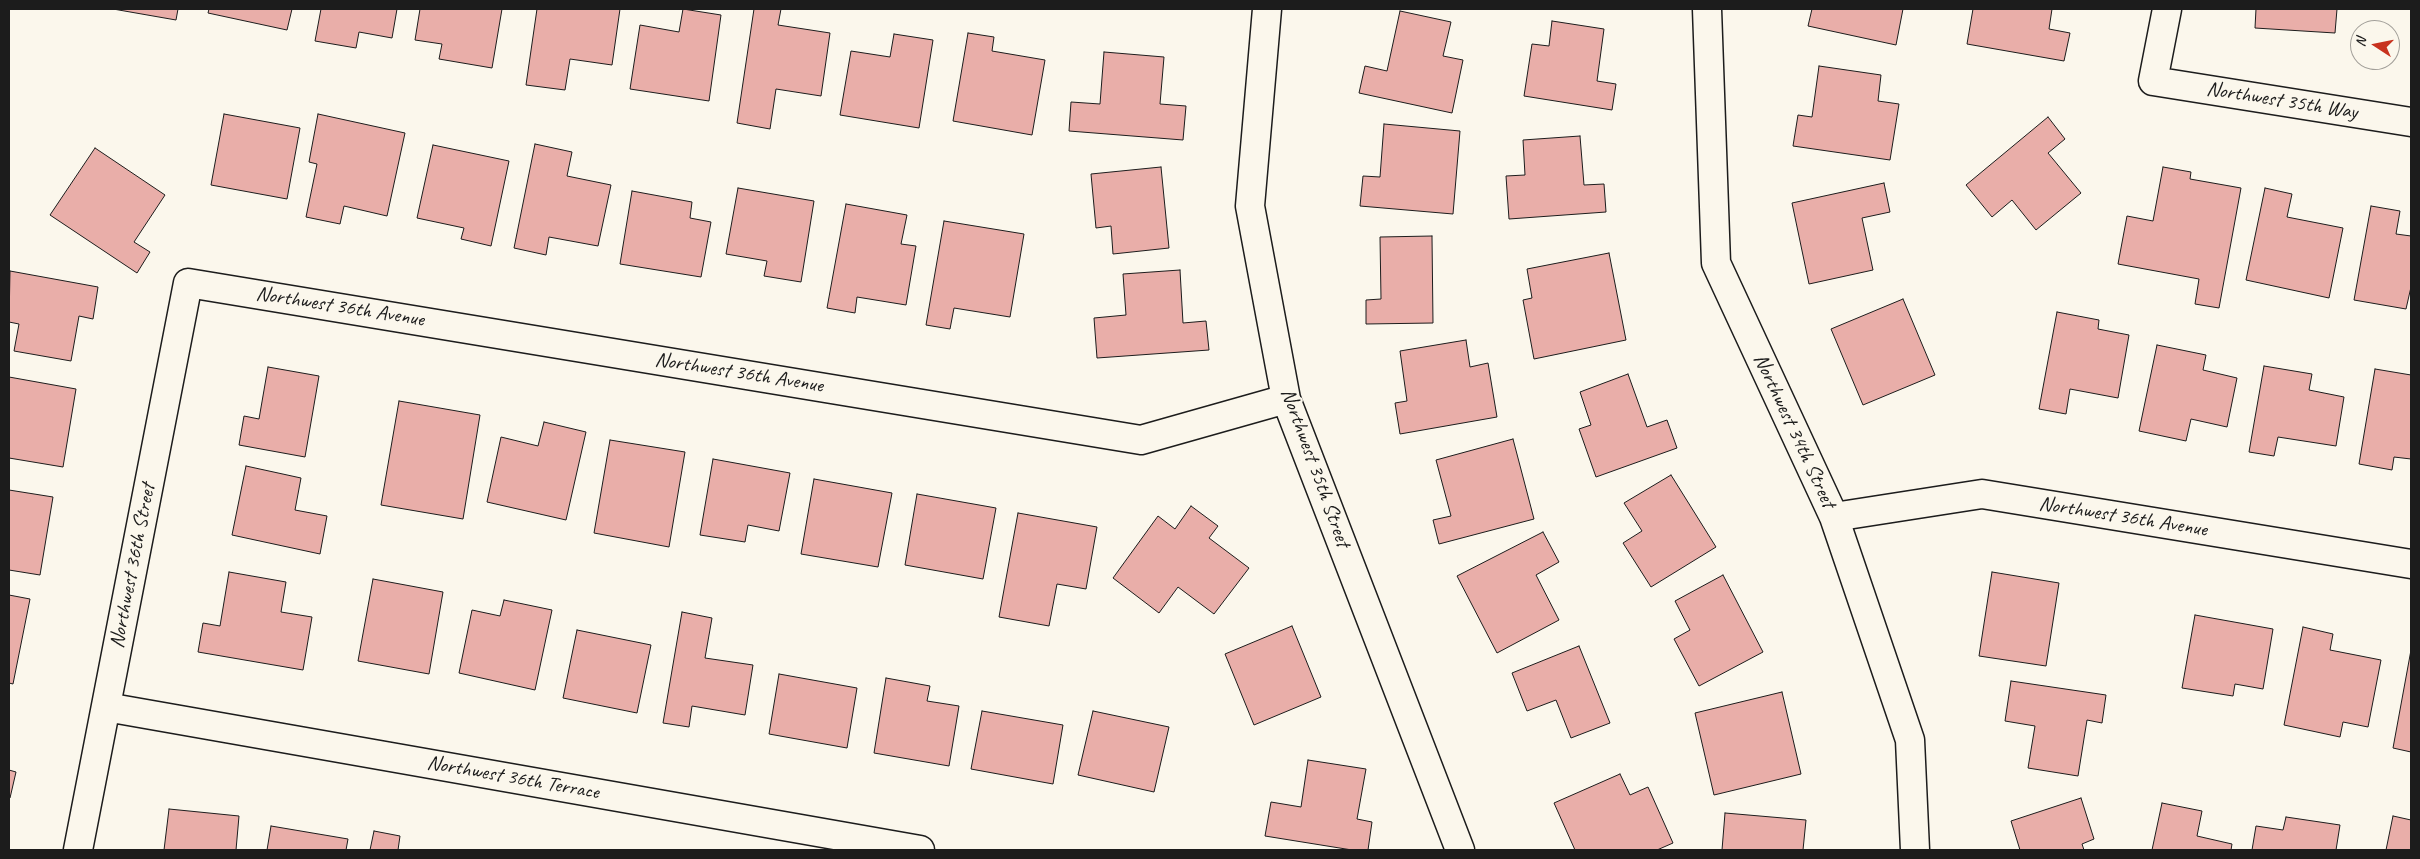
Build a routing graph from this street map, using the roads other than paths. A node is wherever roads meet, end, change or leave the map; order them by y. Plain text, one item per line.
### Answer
1 (1267, 9) edge
2 (1707, 9) edge
3 (2166, 9) edge
4 (2411, 122) edge
5 (188, 282) joint
6 (1286, 399) junction
7 (1834, 517) junction
8 (2411, 564) edge
9 (106, 706) junction
10 (78, 850) edge
11 (920, 850) edge
12 (1460, 850) edge
13 (1915, 850) edge

1 - 6 street, Northwest 35th Street
2 - 7 street, Northwest 34th Street
3 - 4 street, Northwest 35th Way
5 - 6 street, Northwest 36th Avenue
5 - 9 street, Northwest 36th Street
6 - 12 street, Northwest 35th Street
7 - 8 street, Northwest 36th Avenue
7 - 13 street, Northwest 34th Street
9 - 10 street, Northwest 36th Street
9 - 11 street, Northwest 36th Terrace

